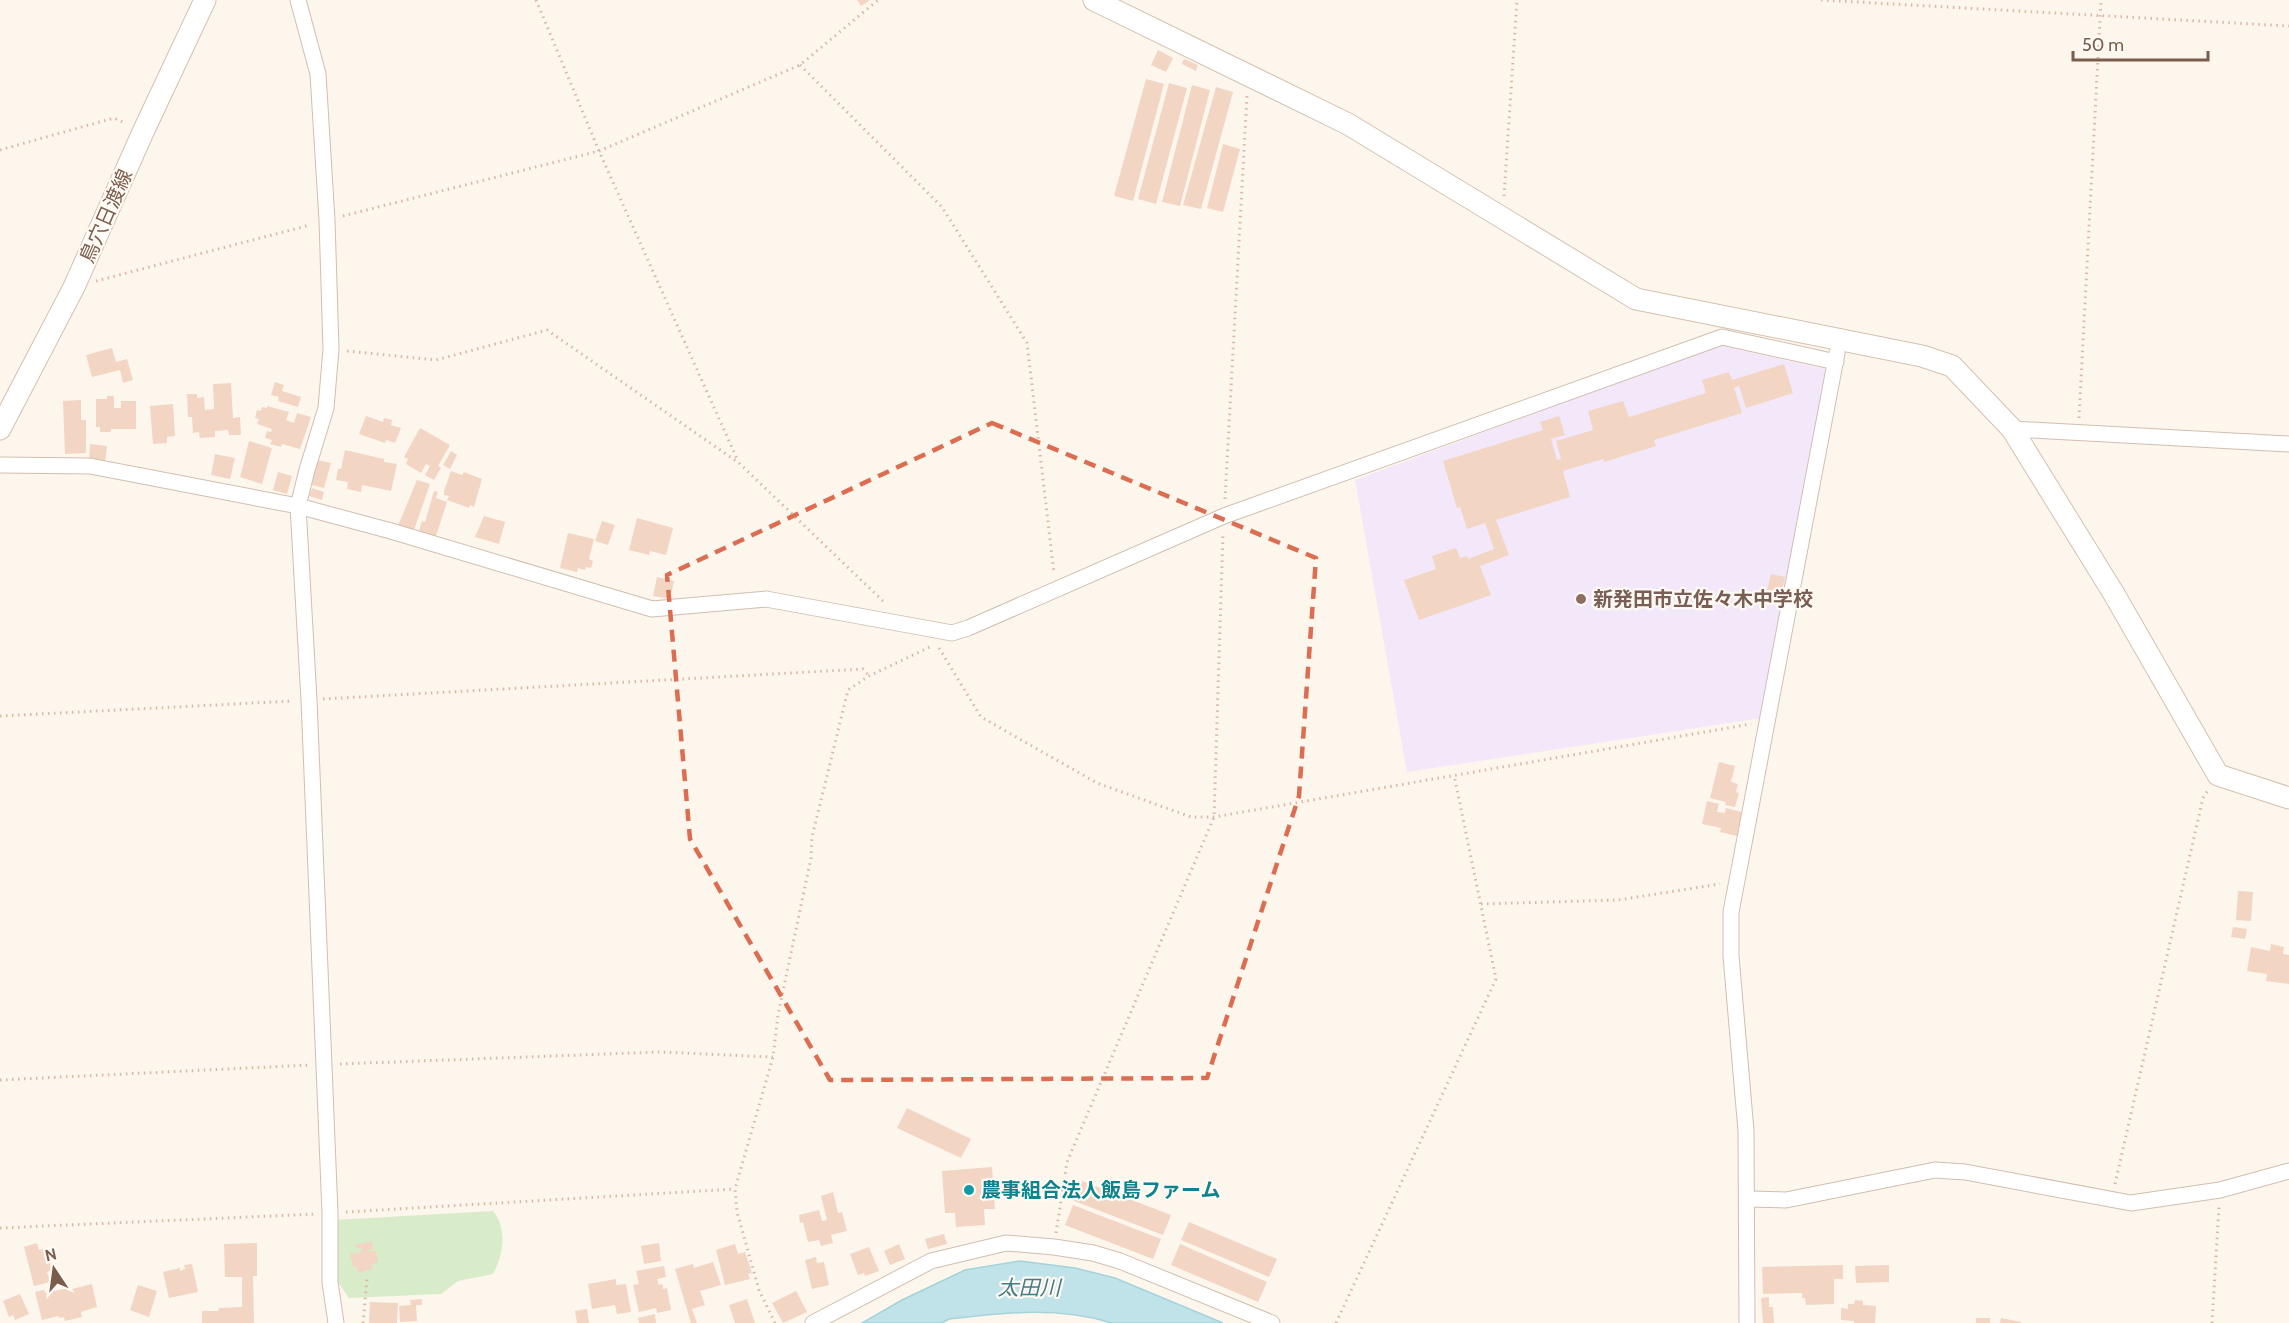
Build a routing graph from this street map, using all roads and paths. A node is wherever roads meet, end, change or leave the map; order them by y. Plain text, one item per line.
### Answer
1 (205, 0) edge
2 (298, 0) edge
3 (536, 0) edge
4 (878, 0) edge
5 (1094, 0) edge
6 (1516, 0) edge
7 (1821, 0) edge
8 (2101, 0) edge
9 (2100, 15) junction
10 (2289, 26) edge
11 (800, 65) junction
12 (1248, 75) junction
13 (143, 132) junction
14 (0, 150) edge
15 (599, 151) junction
16 (1501, 216) junction
17 (327, 220) junction
18 (74, 287) junction
19 (1838, 338) junction
20 (331, 349) junction
21 (1836, 362) junction
22 (0, 429) edge
23 (2012, 429) junction
24 (2079, 431) junction
25 (2289, 444) edge
26 (739, 463) junction
27 (0, 465) edge
28 (298, 506) junction
29 (1224, 516) junction
30 (1056, 590) junction
31 (907, 624) junction
32 (869, 676) junction
33 (309, 700) junction
34 (0, 716) edge
35 (1767, 721) junction
36 (1454, 775) junction
37 (2218, 775) junction
38 (2289, 798) edge
39 (1214, 817) junction
40 (1737, 882) junction
41 (1481, 904) junction
42 (773, 1057) junction
43 (323, 1064) junction
44 (0, 1080) edge
45 (2289, 1171) edge
46 (735, 1189) junction
47 (2220, 1190) junction
48 (1747, 1199) junction
49 (2111, 1199) junction
50 (330, 1213) junction
51 (0, 1228) edge
52 (1054, 1247) junction
53 (368, 1279) dead end
54 (336, 1323) edge
55 (363, 1323) edge
56 (775, 1323) edge
57 (813, 1323) edge
58 (1272, 1323) edge
59 (1336, 1323) edge
60 (1748, 1323) edge
61 (2212, 1323) edge

1 - 13 street, 鳥穴日渡線
2 - 17 street
3 - 15 path
4 - 11 path
5 - 12 street
6 - 16 path
7 - 9 path
8 - 9 path
9 - 10 path
9 - 24 path
11 - 15 path
11 - 30 path
12 - 16 street
12 - 29 path
13 - 14 path
13 - 18 street, 鳥穴日渡線
15 - 17 path
15 - 26 path
16 - 19 street
17 - 18 path
17 - 20 street
18 - 22 street, 鳥穴日渡線
19 - 21 street
19 - 23 street
20 - 26 path
20 - 28 street
21 - 29 street
21 - 35 street
23 - 24 street
23 - 37 street
24 - 25 street
26 - 31 path
27 - 28 street
28 - 31 street
28 - 33 street
29 - 30 street
29 - 39 path
30 - 31 street
32 - 33 path
32 - 39 path
32 - 42 path
33 - 34 path
33 - 43 street
35 - 36 path
35 - 40 street
36 - 39 path
36 - 41 path
37 - 38 street
37 - 49 path
39 - 52 path
40 - 41 path
40 - 48 street
41 - 59 path
42 - 43 path
42 - 46 path
43 - 44 path
43 - 50 street
45 - 47 street
46 - 50 path
46 - 56 path
47 - 49 street
47 - 61 path
48 - 49 street
48 - 60 street
50 - 51 path
50 - 54 street
52 - 57 street
52 - 58 street
53 - 55 path

